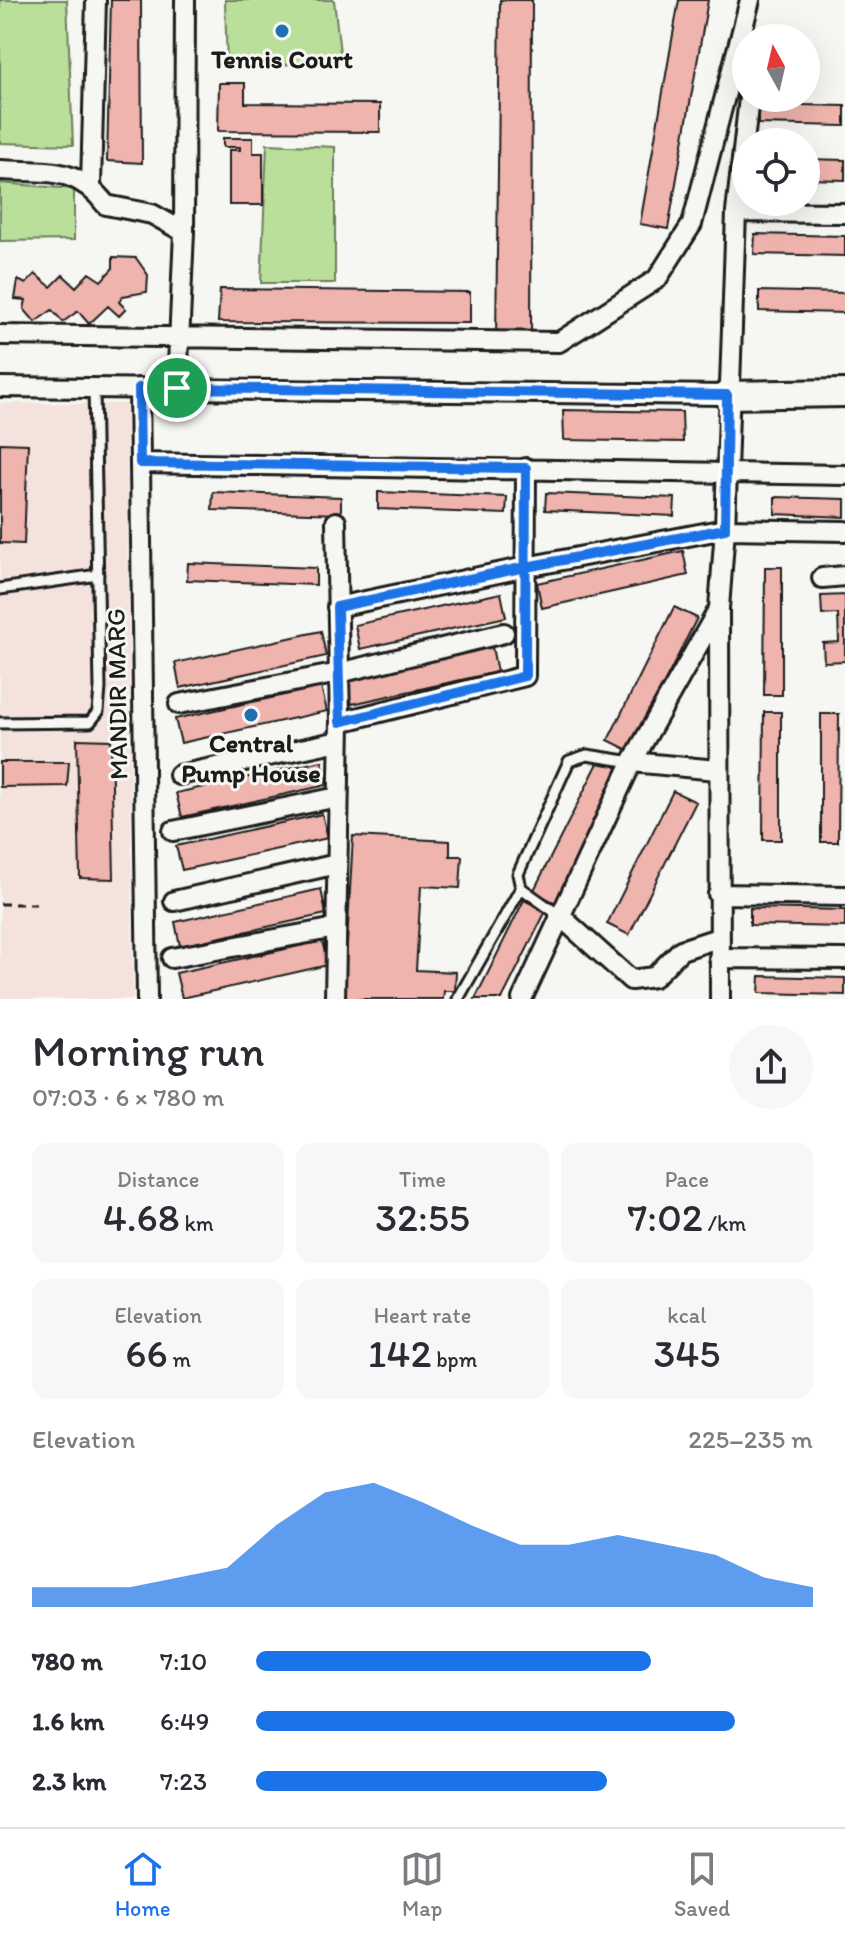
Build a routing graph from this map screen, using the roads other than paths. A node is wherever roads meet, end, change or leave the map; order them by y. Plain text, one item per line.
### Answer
1 (96, 0) edge
2 (185, 0) edge
3 (750, 0) edge
4 (0, 170) edge
5 (91, 185) junction
6 (820, 213) edge
7 (845, 213) edge
8 (736, 216) edge
9 (184, 232) junction
10 (0, 335) edge
11 (179, 336) junction
12 (0, 387) edge
13 (94, 388) junction
14 (139, 388) junction
15 (177, 388) junction
16 (845, 393) edge
17 (727, 395) junction
18 (140, 463) junction
19 (526, 468) junction
20 (726, 474) junction
21 (845, 475) edge
22 (336, 522) dead end
23 (725, 529) junction
24 (845, 531) edge
25 (526, 567) junction
26 (98, 575) junction
27 (845, 576) edge
28 (822, 578) dead end
29 (0, 589) edge
30 (337, 607) junction
31 (719, 608) junction
32 (504, 633) dead end
33 (339, 673) junction
34 (179, 704) dead end
35 (0, 723) edge
36 (340, 731) junction
37 (632, 762) junction
38 (717, 770) junction
39 (179, 775) dead end
40 (338, 797) junction
41 (173, 831) dead end
42 (337, 864) junction
43 (521, 888) junction
44 (718, 894) junction
45 (845, 896) edge
46 (174, 901) dead end
47 (559, 915) junction
48 (336, 928) junction
49 (718, 938) junction
50 (172, 958) dead end
51 (719, 958) junction
52 (845, 959) edge
53 (147, 999) edge
54 (335, 999) edge
55 (458, 999) edge
56 (522, 999) edge
57 (720, 999) edge

1 - 5 street
2 - 9 street
3 - 11 street
4 - 5 street
5 - 9 street
6 - 7 street
8 - 17 street
9 - 11 street
10 - 11 street
11 - 15 street
12 - 13 street
13 - 14 street
13 - 26 lane
14 - 15 street
14 - 18 street, MANDIR MARG
15 - 17 street
16 - 17 street
17 - 20 street
18 - 19 street
18 - 53 street, MANDIR MARG
19 - 20 street
19 - 25 street
20 - 21 street
20 - 23 street
22 - 30 street
23 - 24 street
23 - 25 street
23 - 31 street
25 - 30 street
25 - 36 street
26 - 29 lane
26 - 35 lane
27 - 28 street
30 - 33 street
31 - 37 street
31 - 38 street
32 - 33 street
33 - 34 street
33 - 36 street
36 - 39 street
36 - 40 street
37 - 38 street
37 - 43 lane
37 - 47 street
38 - 44 street
40 - 41 street
40 - 42 street
42 - 46 street
42 - 48 street
43 - 47 lane
43 - 55 lane
44 - 45 street
44 - 49 street
47 - 49 street
47 - 56 street
48 - 50 street
48 - 54 street
49 - 51 street
51 - 52 street
51 - 57 street

